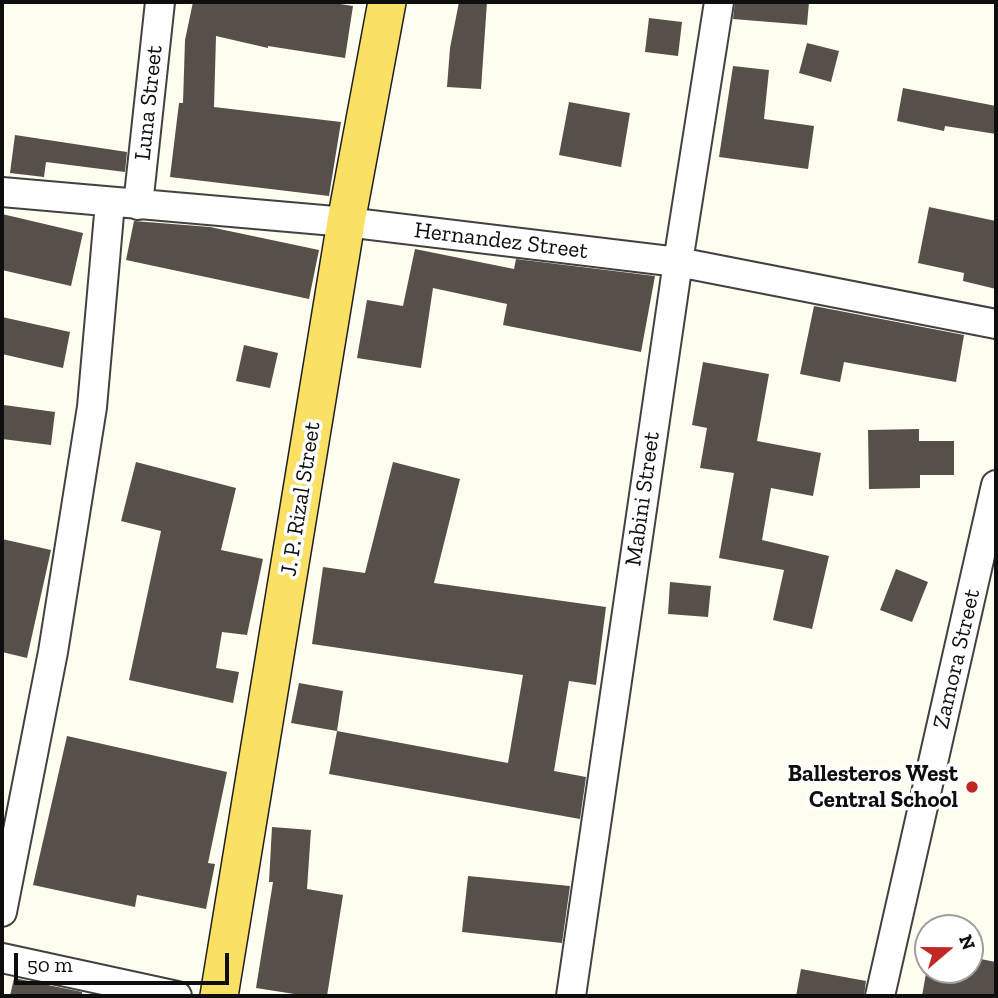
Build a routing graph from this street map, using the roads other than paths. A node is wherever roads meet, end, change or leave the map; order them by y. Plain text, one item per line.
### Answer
1 (160, 2) edge
2 (387, 2) edge
3 (719, 2) edge
4 (2, 192) edge
5 (110, 203) junction
6 (138, 205) junction
7 (346, 222) junction
8 (678, 262) junction
9 (996, 324) edge
10 (996, 485) edge
11 (2, 912) edge
12 (2, 958) edge
13 (177, 996) edge
14 (219, 996) edge
15 (571, 996) edge
16 (880, 996) edge

1 - 6 street, Luna Street
2 - 7 main road, J. P. Rizal Street
3 - 8 street, Mabini Street
4 - 5 street, Hernandez Street
5 - 6 street, Hernandez Street
5 - 11 street
6 - 7 street, Hernandez Street
7 - 8 street, Hernandez Street
7 - 14 main road, J. P. Rizal Street
8 - 9 street, Hernandez Street
8 - 15 street, Mabini Street
10 - 16 street, Zamora Street
12 - 13 street

